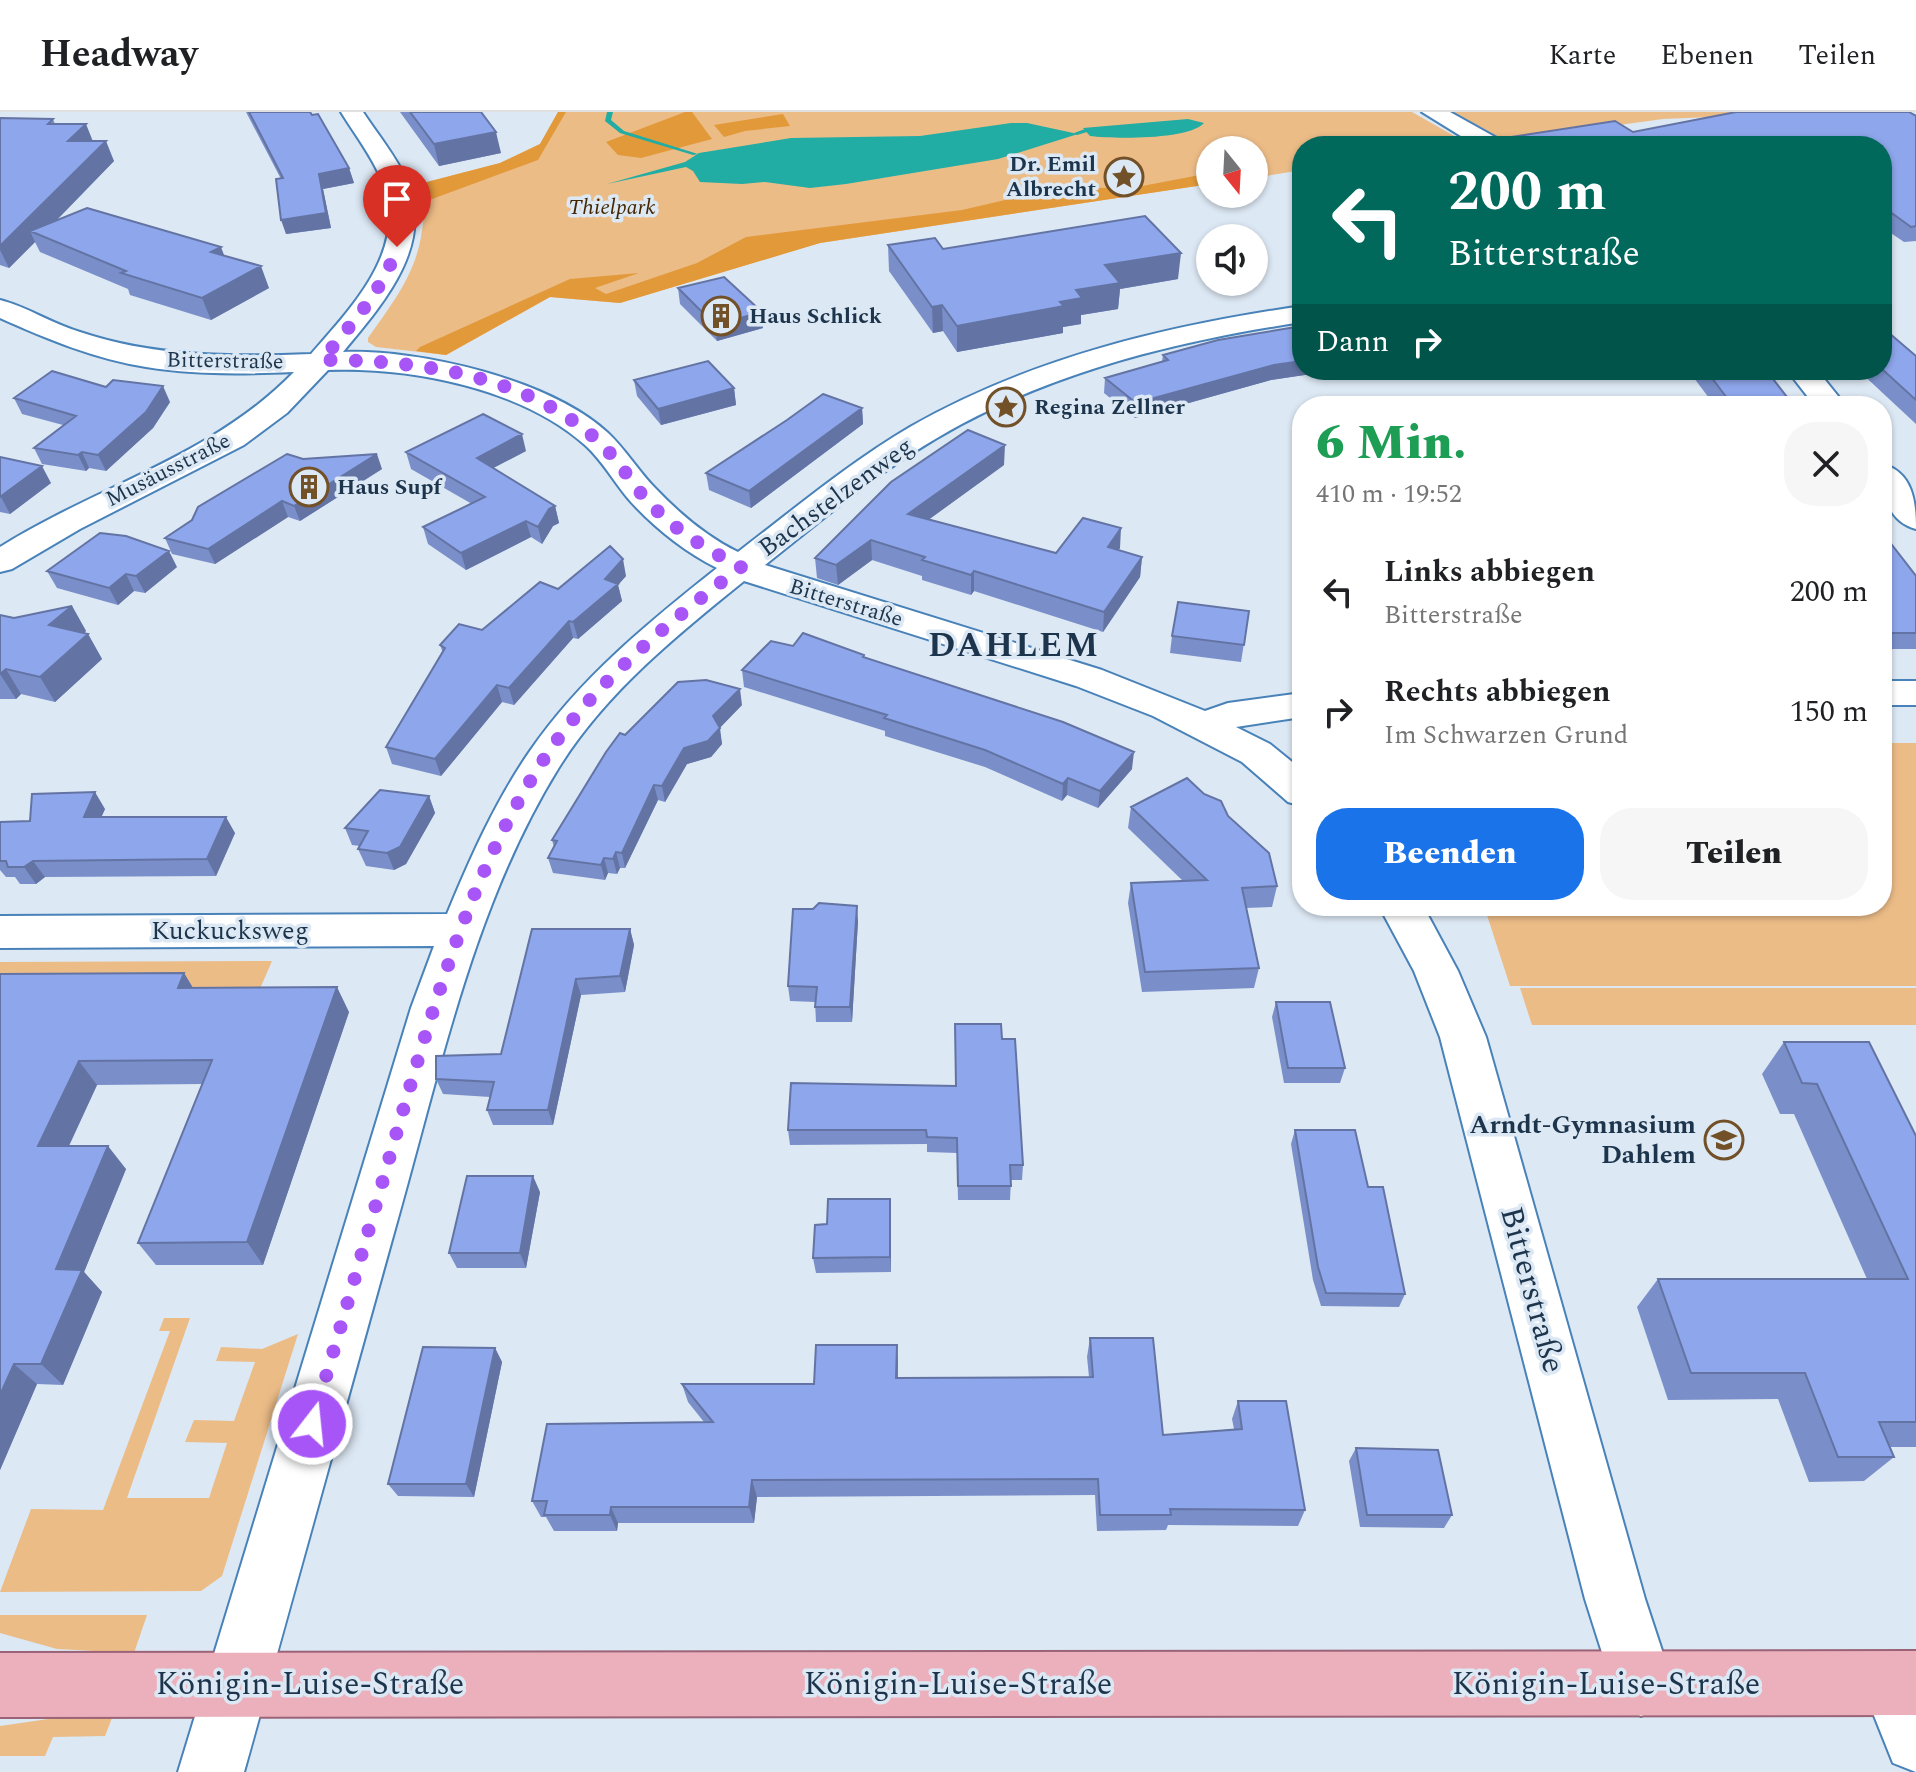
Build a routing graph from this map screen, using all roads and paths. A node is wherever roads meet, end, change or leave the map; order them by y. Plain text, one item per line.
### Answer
1 (352, 112) edge
2 (1433, 112) edge
3 (1476, 136) edge
4 (0, 308) edge
5 (1292, 316) edge
6 (322, 360) junction
7 (1810, 380) edge
8 (1823, 396) edge
9 (1892, 487) edge
10 (1916, 519) edge
11 (0, 562) edge
12 (741, 567) junction
13 (1892, 693) edge
14 (1916, 693) edge
15 (1292, 706) edge
16 (1207, 726) junction
17 (1292, 784) edge
18 (1406, 916) edge
19 (460, 930) junction
20 (0, 932) edge
21 (1904, 1683) edge
22 (237, 1684) junction
23 (1641, 1684) junction
24 (0, 1685) edge
25 (1916, 1740) edge
26 (211, 1772) edge

1 - 6 street, Musäusstraße
2 - 3 street
4 - 6 street, Bitterstraße
5 - 12 street, Bachstelzenweg
6 - 11 street, Musäusstraße
6 - 12 street, Bitterstraße
7 - 8 street
9 - 10 street
12 - 16 street, Bitterstraße
12 - 19 street, Bachstelzenweg
13 - 14 street
15 - 16 street
16 - 17 street, Bitterstraße
18 - 23 street, Bitterstraße
19 - 20 street, Kuckucksweg
19 - 22 street, Bachstelzenweg
21 - 23 main road, Königin-Luise-Straße
21 - 25 street
22 - 23 main road, Königin-Luise-Straße
22 - 24 main road, Königin-Luise-Straße
22 - 26 street, Bachstelzenweg

